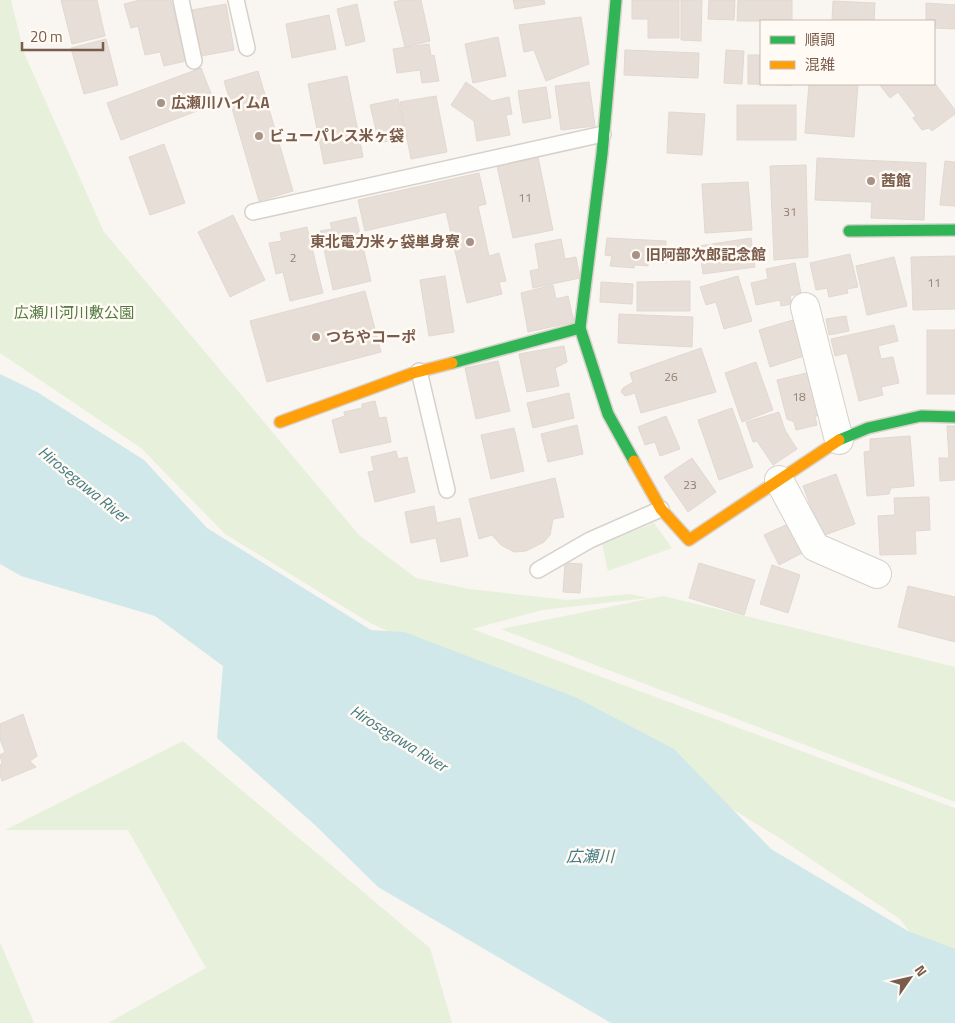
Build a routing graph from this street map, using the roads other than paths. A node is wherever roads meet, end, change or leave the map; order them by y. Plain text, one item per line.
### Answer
1 (181, 0) edge
2 (236, 0) edge
3 (616, 0) edge
4 (247, 48) dead end
5 (194, 61) dead end
6 (603, 134) junction
7 (253, 212) dead end
8 (955, 230) edge
9 (849, 231) dead end
10 (805, 307) dead end
11 (580, 328) junction
12 (419, 372) junction
13 (955, 417) edge
14 (280, 422) dead end
15 (839, 440) junction
16 (778, 480) junction
17 (448, 490) dead end
18 (661, 509) junction
19 (538, 570) dead end
20 (877, 574) dead end

1 - 5 lane
2 - 4 lane
3 - 6 street
6 - 7 lane
6 - 11 street
8 - 9 street
10 - 15 street
11 - 12 street
11 - 18 street
12 - 14 street
12 - 17 lane
13 - 15 street
15 - 16 street
16 - 18 street
16 - 20 street
18 - 19 lane

